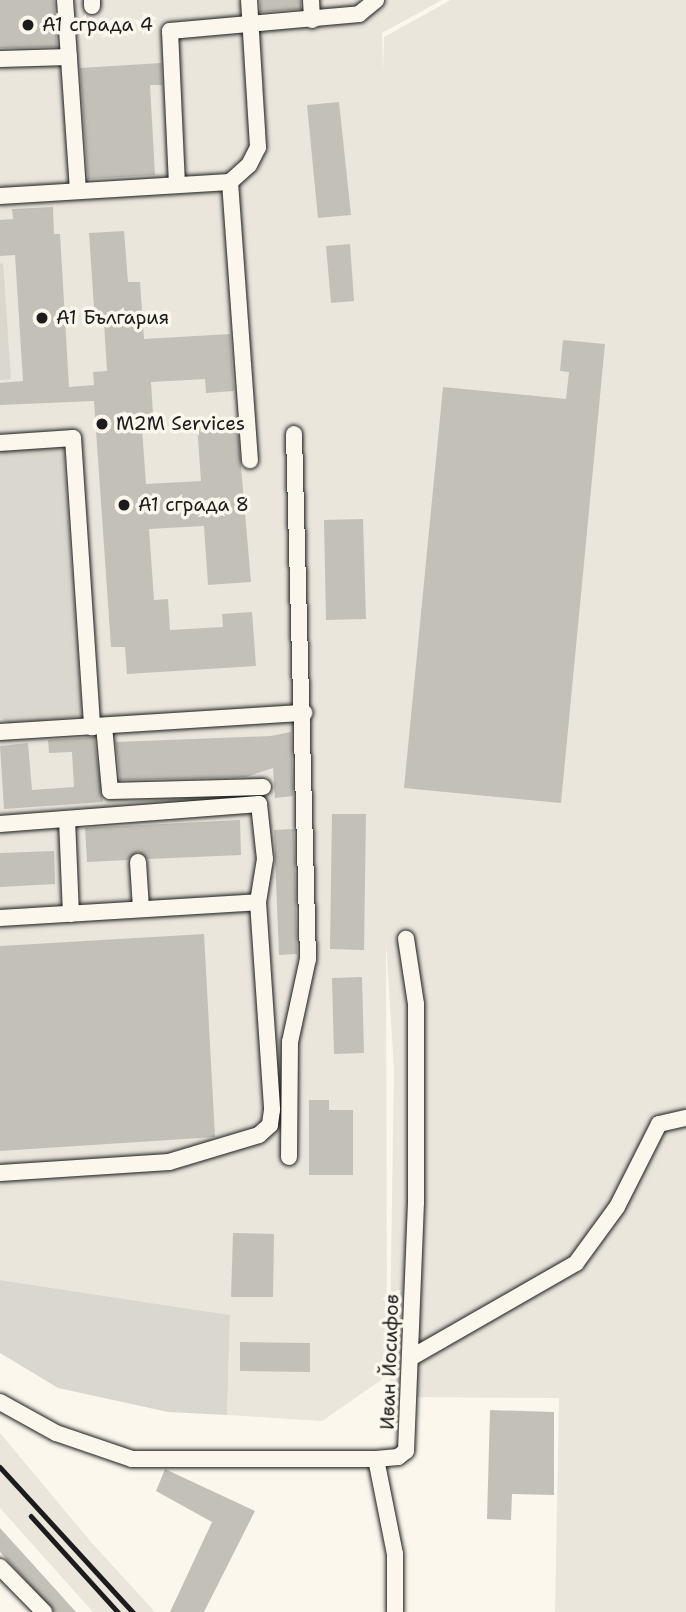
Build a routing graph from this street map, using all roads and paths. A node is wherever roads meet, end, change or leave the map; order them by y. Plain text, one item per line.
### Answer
1 (65, 0) edge
2 (249, 0) edge
3 (311, 0) edge
4 (376, 0) edge
5 (312, 20) junction
6 (250, 23) junction
7 (69, 57) junction
8 (0, 59) edge
9 (230, 182) junction
10 (177, 185) junction
11 (79, 191) junction
12 (0, 196) edge
13 (294, 434) dead end
14 (0, 443) edge
15 (250, 460) dead end
16 (304, 713) junction
17 (98, 727) junction
18 (0, 732) edge
19 (263, 787) dead end
20 (67, 819) junction
21 (0, 824) edge
22 (138, 862) dead end
23 (258, 902) junction
24 (141, 909) junction
25 (71, 914) junction
26 (0, 918) edge
27 (406, 939) dead end
28 (686, 1118) edge
29 (289, 1157) dead end
30 (0, 1173) edge
31 (412, 1357) junction
32 (0, 1402) edge
33 (376, 1459) junction
34 (0, 1567) edge
35 (42, 1611) edge
36 (395, 1612) edge

1 - 7 street
2 - 6 street
3 - 5 street
4 - 5 street
5 - 6 street
6 - 9 street
6 - 10 street
7 - 8 street
7 - 11 street
9 - 10 street
9 - 15 street
10 - 11 street
11 - 12 street
13 - 16 street
14 - 17 street
16 - 17 street
16 - 29 street
17 - 18 street
17 - 19 street
20 - 21 street
20 - 23 street
20 - 25 street
22 - 24 street
23 - 24 street
23 - 30 street
24 - 25 street
25 - 26 street
27 - 31 street, Иван Йосифов
28 - 31 street
31 - 33 street, Иван Йосифов
32 - 33 street, Иван Йосифов
33 - 36 street
34 - 35 street

